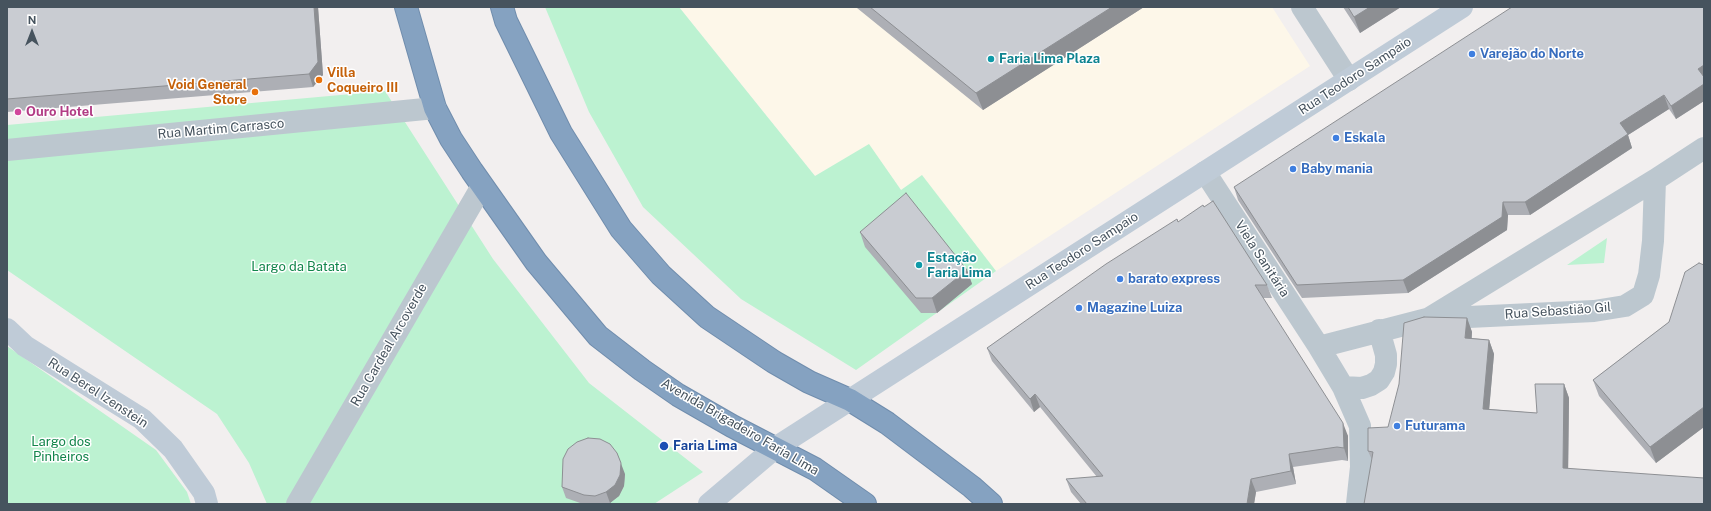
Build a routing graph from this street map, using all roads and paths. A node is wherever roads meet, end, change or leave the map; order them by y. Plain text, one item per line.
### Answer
1 (406, 7) edge
2 (502, 7) edge
3 (1302, 7) edge
4 (1462, 7) edge
5 (1349, 80) junction
6 (435, 108) junction
7 (1704, 148) edge
8 (7, 150) edge
9 (1205, 172) junction
10 (1655, 180) junction
11 (482, 186) junction
12 (1427, 319) junction
13 (7, 329) edge
14 (1379, 330) junction
15 (1319, 347) junction
16 (1343, 387) junction
17 (850, 400) junction
18 (775, 448) junction
19 (207, 504) edge
20 (297, 504) edge
21 (709, 504) edge
22 (865, 504) edge
23 (991, 504) edge
24 (1357, 504) edge

1 - 6 highway, Avenida Brigadeiro Faria Lima
2 - 17 highway
3 - 5 street
4 - 5 main road, Rua Teodoro Sampaio
5 - 9 main road, Rua Teodoro Sampaio
6 - 8 street, Rua Martim Carrasco
6 - 11 highway, Avenida Brigadeiro Faria Lima
7 - 10 street, Rua Sebastião Gil
9 - 15 street, Viela Sanitária
9 - 17 main road, Rua Teodoro Sampaio
10 - 12 street, Rua Sebastião Gil
10 - 12 street, Rua Sebastião Gil
11 - 18 highway, Avenida Brigadeiro Faria Lima
11 - 20 street, Rua Cardeal Arcoverde
12 - 14 street, Rua Sebastião Gil
13 - 19 main road, Rua Berel Izenstein
14 - 15 street, Rua Sebastião Gil
14 - 16 street
15 - 16 street, Viela Sanitária
16 - 24 street, Viela Sanitária
17 - 18 main road, Rua Teodoro Sampaio
17 - 23 highway
18 - 21 main road, Rua Teodoro Sampaio
18 - 22 highway, Avenida Brigadeiro Faria Lima

